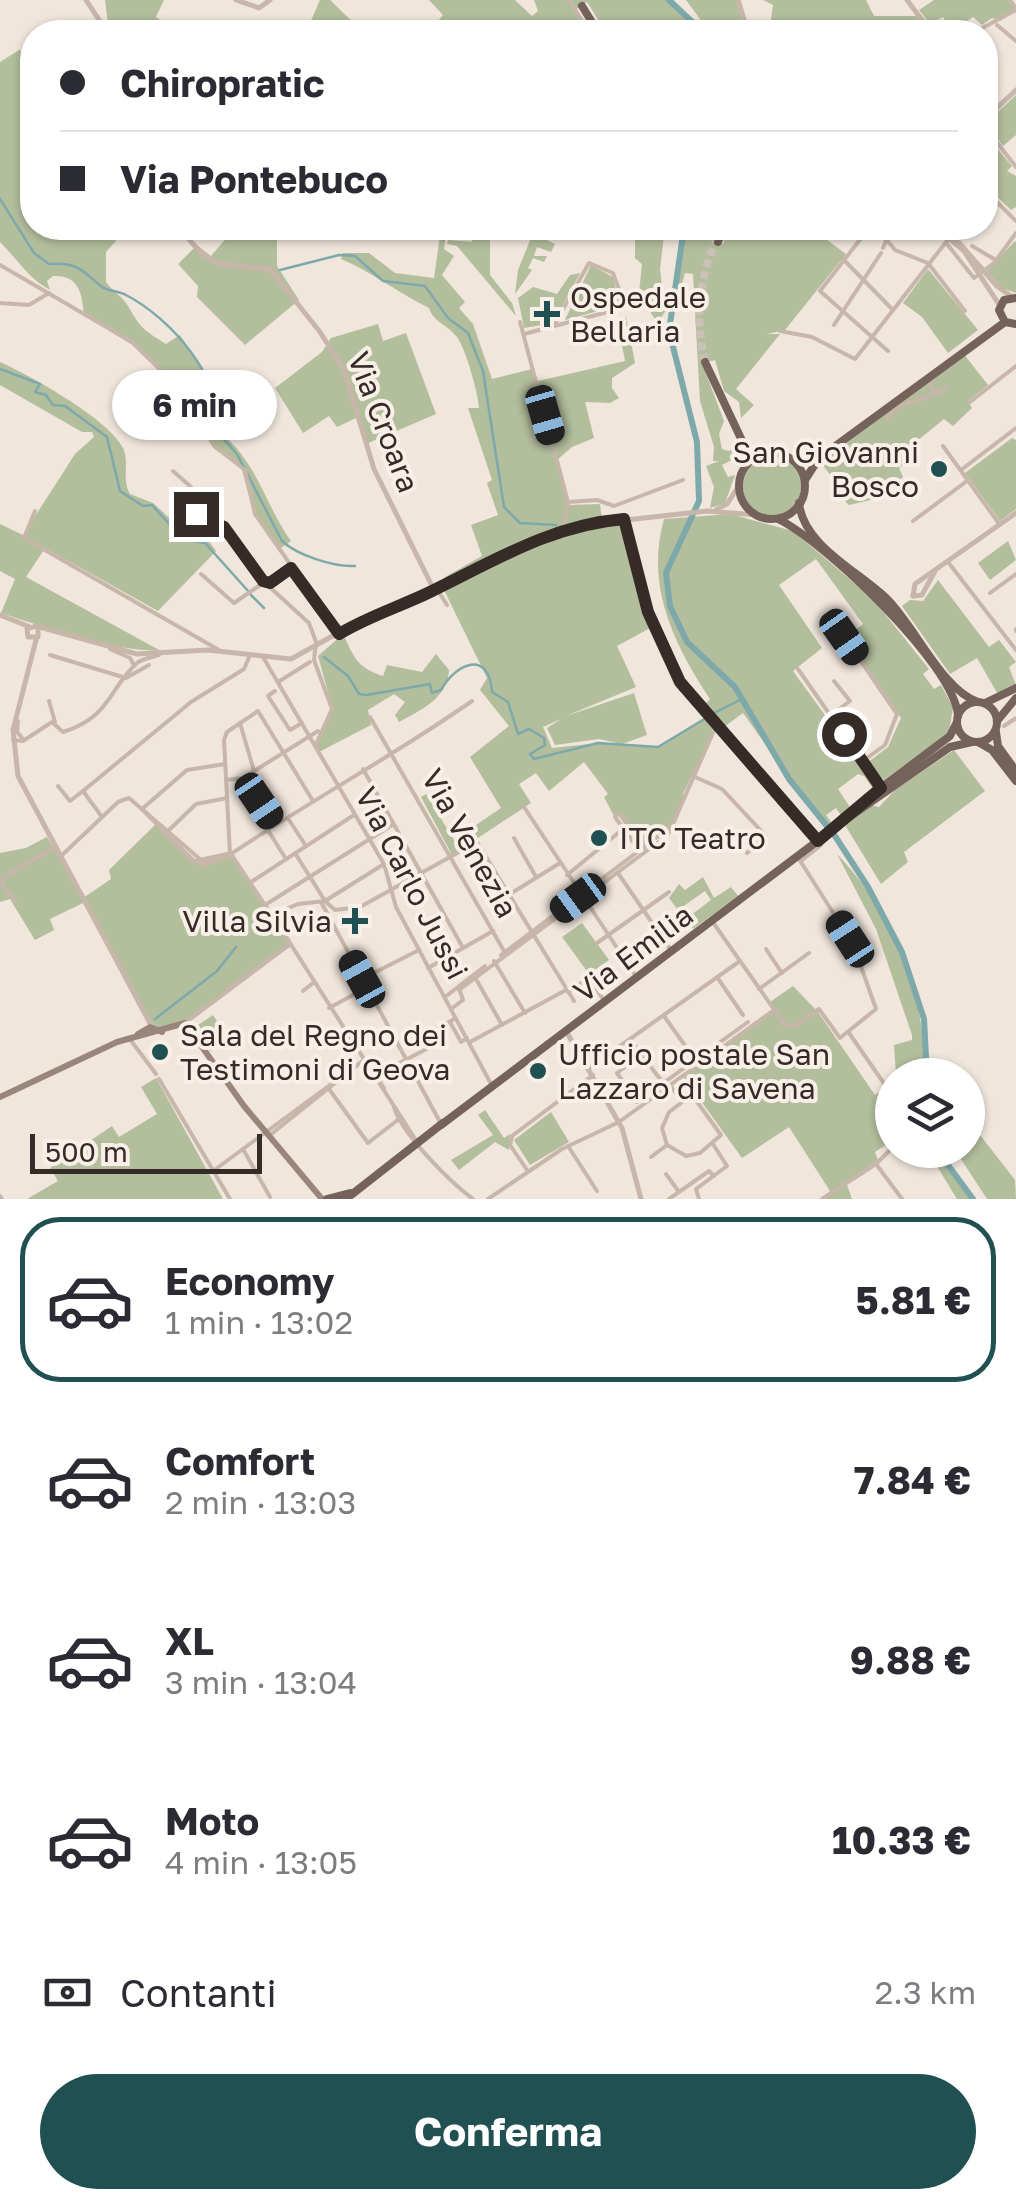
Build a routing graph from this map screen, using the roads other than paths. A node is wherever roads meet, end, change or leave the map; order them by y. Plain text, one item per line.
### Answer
1 (236, 0) edge
2 (270, 0) edge
3 (1010, 0) edge
4 (582, 6) dead end
5 (1016, 9) edge
6 (591, 20) edge
7 (998, 144) edge
8 (1016, 168) edge
9 (998, 203) edge
10 (1016, 221) edge
11 (1016, 233) edge
12 (191, 240) edge
13 (858, 240) edge
14 (886, 240) edge
15 (888, 240) edge
16 (949, 240) edge
17 (955, 240) edge
18 (956, 240) edge
19 (972, 246) dead end
20 (843, 259) junction
21 (996, 260) junction
22 (928, 263) junction
23 (0, 265) edge
24 (982, 271) junction
25 (864, 282) junction
26 (49, 293) junction
27 (1014, 298) edge
28 (0, 303) edge
29 (892, 310) junction
30 (965, 311) dead end
31 (842, 312) junction
32 (563, 315) junction
33 (1008, 319) edge
34 (520, 322) dead end
35 (565, 322) junction
36 (554, 325) junction
37 (834, 325) dead end
38 (780, 331) dead end
39 (524, 334) junction
40 (872, 337) junction
41 (888, 351) dead end
42 (1016, 366) edge
43 (928, 377) junction
44 (947, 388) dead end
45 (935, 394) junction
46 (970, 402) dead end
47 (886, 418) dead end
48 (860, 425) junction
49 (1016, 428) edge
50 (943, 446) dead end
51 (762, 454) junction
52 (794, 459) junction
53 (747, 464) junction
54 (960, 470) junction
55 (173, 471) dead end
56 (683, 480) dead end
57 (805, 480) junction
58 (967, 482) junction
59 (738, 487) junction
60 (568, 502) junction
61 (800, 503) junction
62 (35, 511) dead end
63 (710, 511) junction
64 (757, 515) junction
65 (1015, 517) edge
66 (624, 519) junction
67 (778, 519) junction
68 (913, 522) dead end
69 (1000, 525) junction
70 (563, 529) junction
71 (948, 562) junction
72 (288, 566) junction
73 (936, 570) junction
74 (201, 574) dead end
75 (1016, 574) edge
76 (270, 583) junction
77 (436, 590) junction
78 (990, 593) dead end
79 (447, 604) dead end
80 (0, 615) edge
81 (28, 632) junction
82 (841, 632) dead end
83 (38, 634) junction
84 (339, 634) junction
85 (106, 646) junction
86 (316, 649) junction
87 (1016, 650) edge
88 (221, 651) junction
89 (50, 655) dead end
90 (159, 655) junction
91 (250, 655) junction
92 (300, 656) junction
93 (33, 657) junction
94 (263, 657) junction
95 (313, 662) junction
96 (808, 664) dead end
97 (149, 665) dead end
98 (132, 669) junction
99 (126, 678) junction
100 (834, 681) dead end
101 (278, 682) junction
102 (1016, 688) edge
103 (275, 691) dead end
104 (1015, 699) edge
105 (49, 701) dead end
106 (472, 701) dead end
107 (16, 714) junction
108 (992, 714) junction
109 (830, 715) junction
110 (370, 716) dead end
111 (1014, 719) edge
112 (56, 722) junction
113 (240, 723) junction
114 (302, 723) junction
115 (959, 727) junction
116 (322, 728) junction
117 (1016, 728) edge
118 (720, 730) junction
119 (310, 737) junction
120 (712, 738) junction
121 (24, 739) junction
122 (13, 740) junction
123 (975, 742) junction
124 (316, 748) junction
125 (283, 753) junction
126 (395, 754) junction
127 (863, 761) junction
128 (225, 764) junction
129 (16, 766) junction
130 (362, 768) junction
131 (254, 771) junction
132 (1016, 772) edge
133 (695, 777) junction
134 (244, 778) junction
135 (226, 780) junction
136 (1016, 781) edge
137 (337, 784) junction
138 (58, 786) dead end
139 (885, 788) junction
140 (83, 791) junction
141 (227, 798) junction
142 (313, 801) junction
143 (524, 807) dead end
144 (142, 809) junction
145 (354, 815) junction
146 (102, 817) junction
147 (289, 820) dead end
148 (393, 824) junction
149 (275, 825) junction
150 (623, 829) junction
151 (167, 832) junction
152 (268, 832) dead end
153 (514, 838) dead end
154 (824, 838) junction
155 (369, 839) junction
156 (306, 846) junction
157 (55, 847) junction
158 (642, 851) junction
159 (233, 853) junction
160 (295, 853) junction
161 (747, 853) dead end
162 (60, 856) junction
163 (451, 856) junction
164 (286, 859) junction
165 (799, 859) junction
166 (202, 860) junction
167 (193, 861) junction
168 (560, 863) junction
169 (384, 864) junction
170 (617, 871) junction
171 (422, 874) junction
172 (567, 875) junction
173 (310, 877) junction
174 (536, 878) junction
175 (251, 882) junction
176 (394, 890) junction
177 (668, 892) dead end
178 (510, 894) junction
179 (581, 898) junction
180 (323, 901) junction
181 (16, 902) dead end
182 (266, 906) junction
183 (330, 908) junction
184 (643, 910) junction
185 (272, 915) junction
186 (328, 918) junction
187 (712, 921) junction
188 (493, 931) junction
189 (532, 933) junction
190 (608, 936) junction
191 (597, 943) dead end
192 (290, 945) junction
193 (463, 948) junction
194 (419, 950) junction
195 (766, 950) dead end
196 (672, 952) junction
197 (505, 953) junction
198 (809, 953) dead end
199 (494, 961) junction
200 (740, 961) junction
201 (428, 968) junction
202 (782, 973) junction
203 (474, 976) junction
204 (717, 977) junction
205 (638, 978) junction
206 (362, 979) junction
207 (313, 983) junction
208 (366, 988) junction
209 (457, 989) junction
210 (759, 989) junction
211 (303, 991) dead end
212 (567, 991) junction
213 (444, 997) junction
214 (574, 1001) dead end
215 (605, 1002) junction
216 (329, 1008) junction
217 (451, 1009) junction
218 (774, 1010) junction
219 (525, 1013) junction
220 (743, 1014) dead end
221 (663, 1015) junction
222 (456, 1018) junction
223 (449, 1022) junction
224 (748, 1022) dead end
225 (185, 1023) junction
226 (502, 1025) junction
227 (151, 1029) junction
228 (566, 1031) junction
229 (849, 1033) junction
230 (135, 1039) junction
231 (630, 1039) junction
232 (468, 1040) junction
233 (642, 1054) junction
234 (364, 1060) junction
235 (406, 1060) junction
236 (697, 1062) junction
237 (588, 1068) junction
238 (875, 1071) edge
239 (377, 1075) junction
240 (592, 1076) junction
241 (663, 1083) junction
242 (670, 1085) junction
243 (492, 1086) junction
244 (329, 1089) junction
245 (384, 1091) junction
246 (0, 1097) edge
247 (683, 1102) junction
248 (394, 1107) junction
249 (400, 1119) junction
250 (619, 1122) junction
251 (442, 1124) junction
252 (268, 1134) junction
253 (417, 1143) junction
254 (713, 1144) junction
255 (667, 1145) junction
256 (568, 1146) junction
257 (243, 1149) junction
258 (651, 1157) dead end
259 (875, 1165) edge
260 (879, 1168) edge
261 (213, 1171) junction
262 (528, 1171) junction
263 (666, 1174) dead end
264 (714, 1176) junction
265 (354, 1191) junction
266 (597, 1191) dead end
267 (679, 1192) junction
268 (270, 1197) edge
269 (230, 1199) edge
270 (331, 1199) edge
271 (346, 1199) edge
272 (470, 1199) edge
273 (488, 1199) edge
274 (642, 1199) edge
275 (670, 1199) edge
276 (699, 1199) edge
277 (822, 1199) edge
278 (902, 1199) edge

1 - 2 street
3 - 5 street
4 - 6 main road
7 - 8 street
9 - 10 street
11 - 21 street
12 - 77 street, Via Croara
13 - 20 street
14 - 25 street
15 - 22 street
16 - 22 street
17 - 24 street
18 - 24 street
19 - 21 street
20 - 25 street
20 - 31 street
21 - 24 street
22 - 29 street
22 - 30 street
23 - 26 street
24 - 27 street
24 - 33 street
25 - 29 street
25 - 31 street
26 - 28 street
26 - 72 street
27 - 33 main road
29 - 40 street
31 - 37 street
31 - 40 street
32 - 35 street
32 - 35 street
32 - 36 street
33 - 43 main road
33 - 48 main road
34 - 39 street
35 - 36 street
36 - 39 street
38 - 40 street
39 - 60 street
40 - 41 street
42 - 46 street
43 - 45 street
43 - 48 main road
44 - 45 street
45 - 47 street
48 - 52 main road
48 - 57 main road
49 - 54 street
50 - 54 street
51 - 52 main road
51 - 53 main road
51 - 53 main road
52 - 57 main road
53 - 59 main road
54 - 58 street
55 - 76 street
56 - 60 street
57 - 61 main road
58 - 68 street
58 - 69 street
59 - 63 street
59 - 64 main road
60 - 70 street
61 - 67 main road
61 - 108 main road
62 - 88 street
63 - 64 street
63 - 66 street
64 - 67 main road
65 - 69 street
66 - 70 street
66 - 118 street
67 - 115 main road
69 - 71 street
70 - 77 street
71 - 73 street
71 - 87 street
72 - 76 street
72 - 84 street
73 - 73 street
74 - 76 street
75 - 78 street
76 - 86 street
77 - 79 street
77 - 84 street
80 - 81 street
81 - 83 street
81 - 83 street
81 - 93 street
82 - 127 street
83 - 85 street
83 - 93 street
84 - 86 street
85 - 90 street
85 - 98 street
86 - 92 street
86 - 95 street
88 - 90 street
88 - 91 street
89 - 99 street
90 - 98 street
91 - 94 street
91 - 140 street
92 - 94 street
92 - 95 street
93 - 107 street
94 - 101 street, Via Carlo Jussi
95 - 101 street
95 - 116 street
96 - 109 street
97 - 99 street
98 - 99 street
99 - 112 street
100 - 109 street
101 - 114 street, Via Carlo Jussi
102 - 108 main road
103 - 114 street, Via Carlo Jussi
104 - 108 main road
105 - 112 street
106 - 126 street, Via Venezia
107 - 121 street
107 - 122 street
108 - 111 street
108 - 115 main road
108 - 123 main road
108 - 132 main road
109 - 127 street
110 - 126 street, Via Venezia
111 - 117 street
112 - 121 street
113 - 125 street
113 - 128 street
113 - 131 street
114 - 119 street, Via Carlo Jussi
115 - 123 main road
115 - 139 main road
116 - 119 street
116 - 124 street
118 - 120 street
118 - 120 street
118 - 154 street
119 - 124 street, Via Carlo Jussi
119 - 125 street
120 - 133 street
121 - 122 street
121 - 129 street
122 - 129 street
123 - 136 main road
123 - 139 main road
124 - 137 street, Via Carlo Jussi
125 - 131 street
125 - 142 street
126 - 130 street
126 - 163 street, Via Venezia
127 - 139 street
128 - 135 street
128 - 144 street
129 - 157 street
130 - 137 street
130 - 148 street
131 - 134 street
133 - 158 street
133 - 161 street
134 - 135 street
134 - 149 street
135 - 141 street
137 - 142 street
137 - 145 street, Via Carlo Jussi
138 - 140 street
139 - 154 main road, Via Emilia
140 - 146 street
141 - 151 street
141 - 159 street
142 - 149 street
143 - 168 street
144 - 146 street
144 - 151 street
145 - 155 street, Via Carlo Jussi
145 - 156 street
146 - 162 street
147 - 156 street
148 - 155 street
148 - 171 street
149 - 159 street
150 - 158 street
150 - 158 street
150 - 172 street
151 - 166 street
151 - 167 street
152 - 164 street
153 - 174 street
154 - 165 main road, Via Emilia
155 - 169 street, Via Carlo Jussi
155 - 173 street
156 - 160 street
157 - 162 street
157 - 181 street
158 - 170 street
159 - 166 street
159 - 167 street
159 - 175 street
160 - 164 street
160 - 173 street
162 - 227 street
163 - 171 street
163 - 178 street
163 - 188 street, Via Venezia
164 - 175 street
165 - 187 main road, Via Emilia
165 - 229 street
166 - 167 street
168 - 172 street
168 - 174 street
169 - 176 street, Via Carlo Jussi
169 - 180 street
170 - 179 street
170 - 184 street
171 - 176 street
171 - 193 street
172 - 179 street
173 - 180 street
173 - 182 street
174 - 178 street
175 - 182 street
176 - 183 street
176 - 194 street, Via Carlo Jussi
177 - 184 street
178 - 189 street
179 - 189 street
179 - 190 street
180 - 183 street
180 - 185 street
180 - 186 street
182 - 185 street
183 - 186 street
184 - 190 street
184 - 196 street
185 - 192 street
186 - 206 street
187 - 196 main road, Via Emilia
187 - 200 street
188 - 193 street
188 - 197 street, Via Venezia
189 - 197 street
189 - 212 street
190 - 191 street
190 - 205 street
192 - 207 street
192 - 225 street
193 - 201 street
194 - 201 street, Via Carlo Jussi
194 - 206 street
195 - 202 street
196 - 205 main road, Via Emilia
197 - 199 street
198 - 202 street
199 - 203 street
199 - 219 street
200 - 204 street
200 - 210 street
201 - 213 street, Via Carlo Jussi
202 - 210 street
203 - 209 street
203 - 226 street
204 - 220 street
204 - 221 street
205 - 215 main road, Via Emilia
206 - 208 street
207 - 211 street
207 - 216 street
208 - 216 street
208 - 235 street
209 - 213 street
209 - 217 street
210 - 218 street
212 - 214 street
212 - 215 street
212 - 219 street
213 - 217 street, Via Carlo Jussi
215 - 228 main road, Via Emilia
216 - 234 street
217 - 222 street, Via Carlo Jussi
218 - 229 street
218 - 236 street
219 - 226 street
221 - 231 street
221 - 236 street
222 - 223 street
222 - 232 street, Via Carlo Jussi
223 - 232 street, Via Carlo Jussi
223 - 235 street
224 - 236 street
225 - 227 main road
225 - 252 main road
226 - 232 street
227 - 230 main road
228 - 237 street
228 - 243 main road, Via Emilia
229 - 238 street
230 - 246 main road
230 - 261 street
231 - 233 street
231 - 237 street
232 - 243 street, Via Carlo Jussi
233 - 241 street
233 - 241 street
234 - 239 street
234 - 244 street
234 - 245 street
234 - 252 street
235 - 239 street
235 - 251 street
236 - 241 street
236 - 242 street
237 - 240 street
239 - 245 street
240 - 250 street
240 - 262 street
242 - 247 street
242 - 250 street
243 - 251 main road, Via Emilia
244 - 249 street
244 - 252 street
245 - 248 street
247 - 254 street
247 - 255 street
248 - 249 street
248 - 253 street
249 - 253 street
250 - 256 street
250 - 274 street
251 - 253 main road, Via Emilia
252 - 257 street
252 - 270 main road
253 - 265 main road, Via Emilia
253 - 272 street
254 - 255 street
254 - 264 street
255 - 258 street
256 - 262 street
256 - 266 street
257 - 261 street
257 - 268 street
259 - 277 street
260 - 278 street
261 - 269 street
262 - 273 street
263 - 267 street
264 - 267 street
264 - 276 street
265 - 270 main road, Via Emilia
265 - 271 main road, Via Emilia
267 - 275 street

